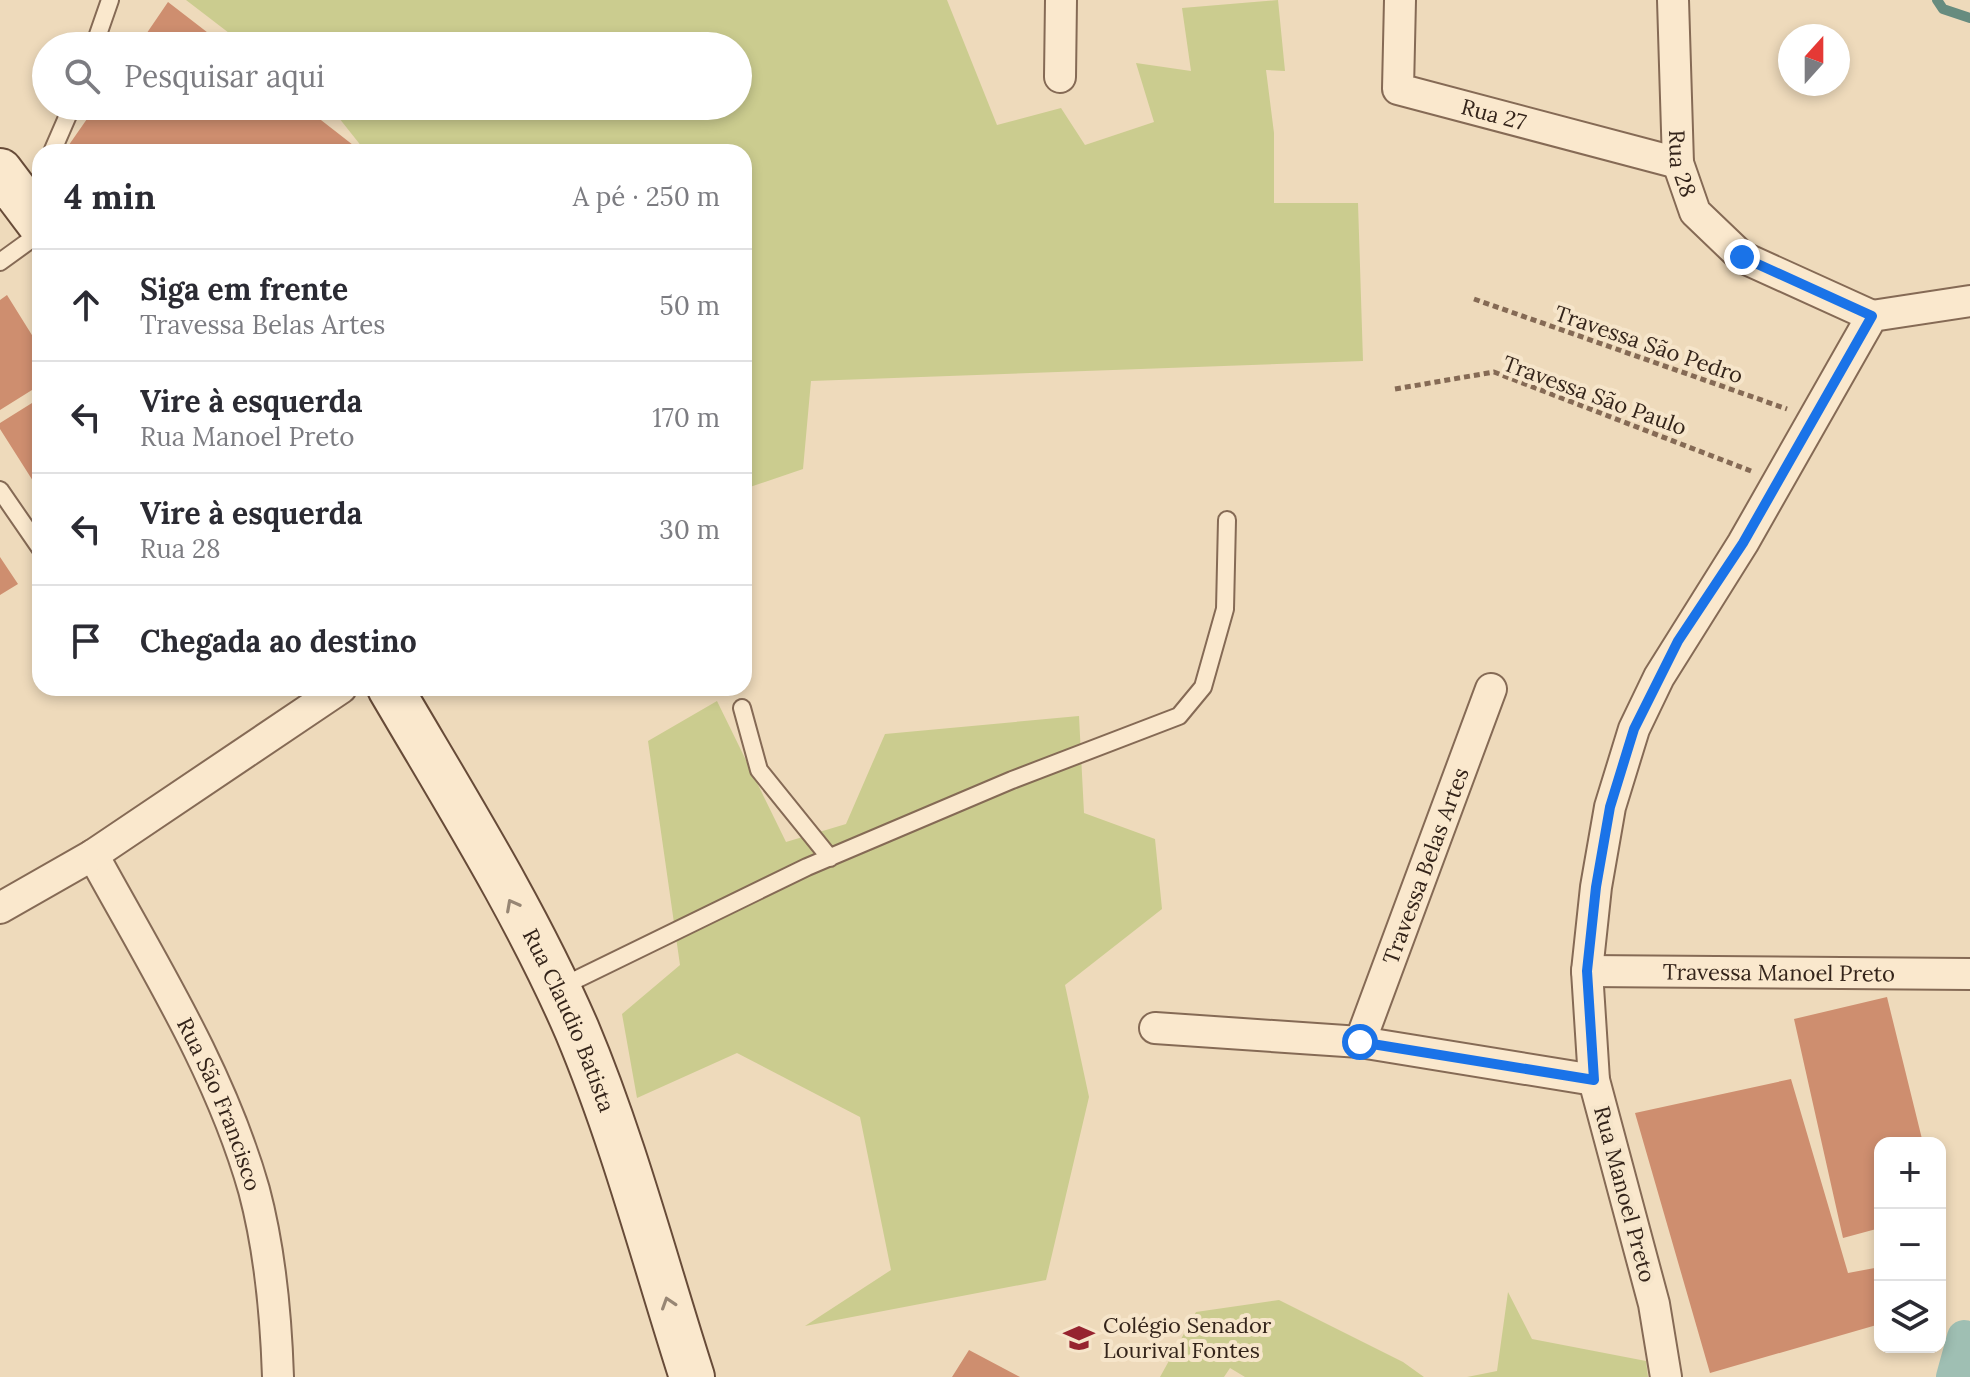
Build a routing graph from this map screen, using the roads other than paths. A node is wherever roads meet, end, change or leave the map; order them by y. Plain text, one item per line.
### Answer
1 (110, 0) edge
2 (1061, 0) edge
3 (1400, 0) edge
4 (1673, 0) edge
5 (99, 32) edge
6 (1060, 77) dead end
7 (66, 120) edge
8 (55, 144) edge
9 (1678, 163) junction
10 (28, 206) edge
11 (0, 262) edge
12 (1970, 301) edge
13 (1872, 316) junction
14 (0, 490) edge
15 (1227, 520) dead end
16 (32, 536) edge
17 (1491, 689) dead end
18 (329, 696) edge
19 (395, 696) edge
20 (742, 708) dead end
21 (93, 855) junction
22 (830, 858) junction
23 (0, 908) edge
24 (1587, 971) junction
25 (1970, 974) edge
26 (556, 989) junction
27 (1155, 1028) dead end
28 (1360, 1042) junction
29 (1594, 1080) junction
30 (278, 1377) edge
31 (692, 1377) edge
32 (1666, 1377) edge

1 - 5 lane
2 - 6 street
3 - 9 street, Rua 27
4 - 9 street, Rua 28
7 - 8 lane
9 - 13 street, Rua 28
10 - 11 lane
12 - 13 street
13 - 24 street, Rua Manoel Preto
14 - 16 lane
15 - 22 lane
17 - 28 street, Travessa Belas Artes
18 - 21 street
26 -> 19 main road, Rua Claudio Batista
20 - 22 lane
21 - 23 street
21 - 30 street, Rua São Francisco
22 - 26 lane
24 - 25 street, Travessa Manoel Preto
24 - 29 street, Rua Manoel Preto
31 -> 26 main road, Rua Claudio Batista
27 - 28 street
28 - 29 street
29 - 32 street, Rua Manoel Preto

